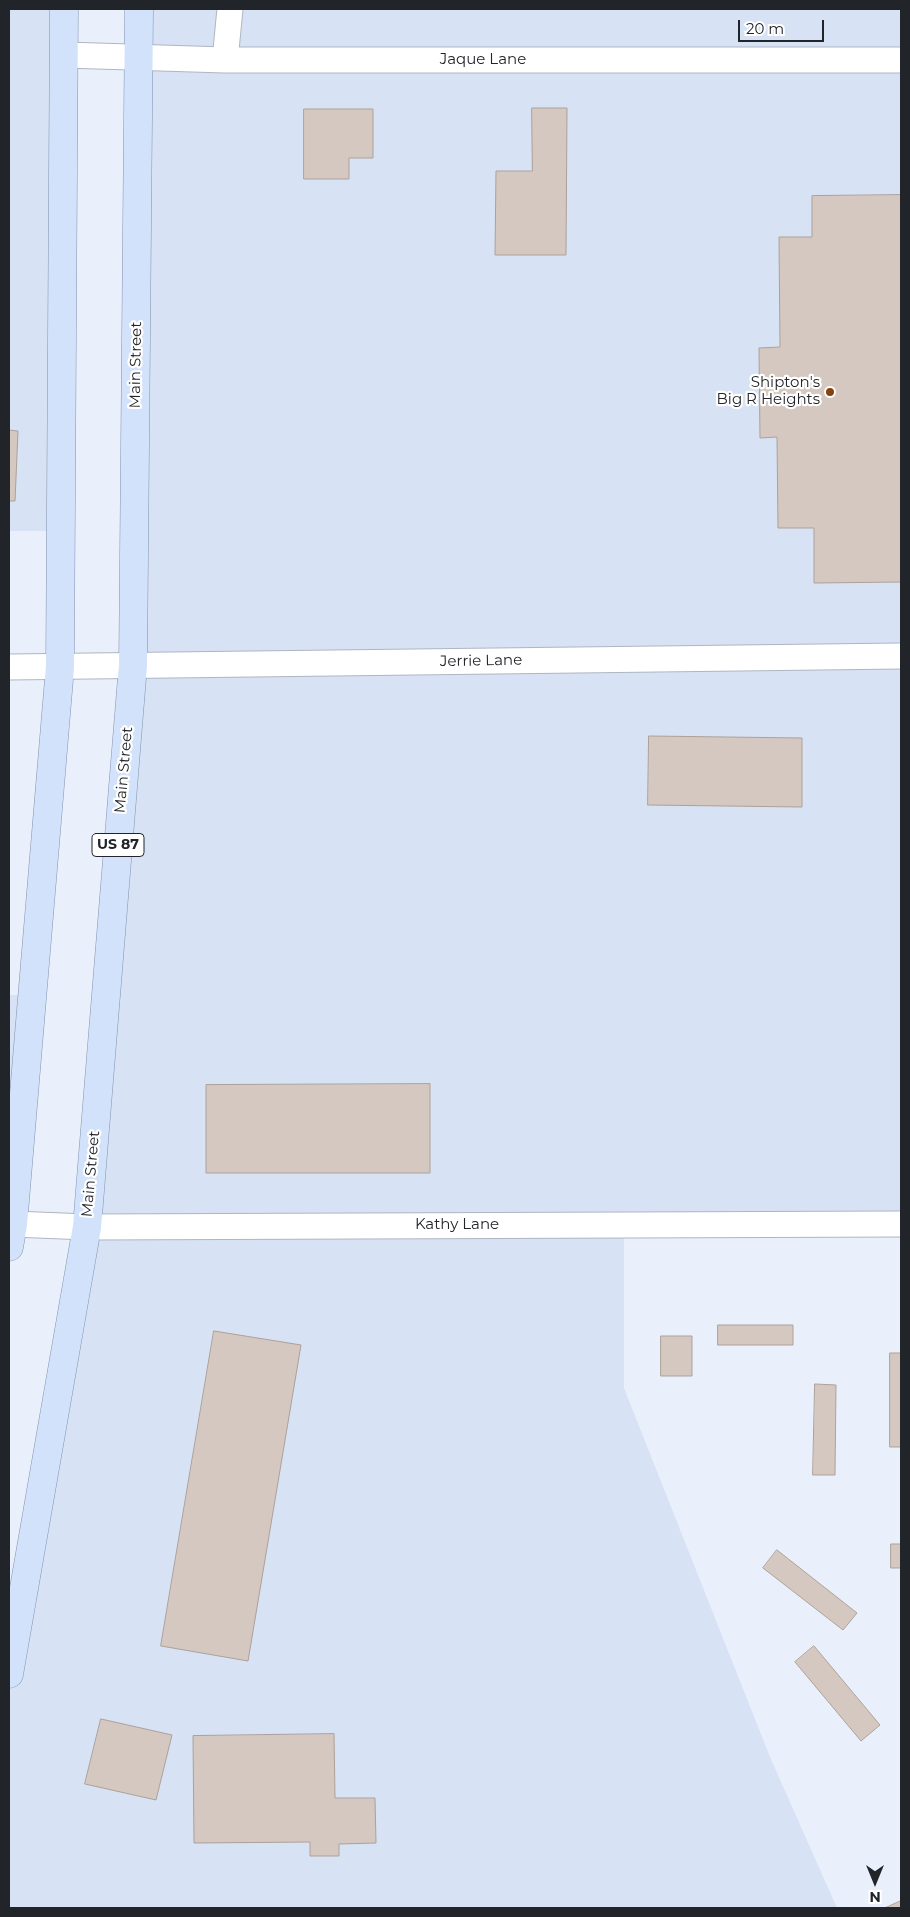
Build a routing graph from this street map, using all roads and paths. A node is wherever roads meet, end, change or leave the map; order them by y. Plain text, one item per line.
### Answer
1 (64, 9) edge
2 (139, 9) edge
3 (230, 9) edge
4 (65, 55) junction
5 (140, 57) junction
6 (225, 60) junction
7 (901, 60) edge
8 (901, 656) edge
9 (132, 665) junction
10 (9, 667) edge
11 (60, 667) junction
12 (901, 1224) edge
13 (87, 1227) junction
14 (11, 1236) edge
15 (9, 1674) edge

1 - 4 main road
2 - 5 main road, Main Street / US 87
3 - 6 street
4 - 5 street, Jaque Lane
4 - 11 main road
5 - 6 street, Jaque Lane
5 - 9 main road, Main Street / US 87
6 - 7 street, Jaque Lane
8 - 9 street, Jerrie Lane
9 - 11 street, Jerrie Lane
9 - 13 main road, Main Street / US 87
10 - 11 street, Jerrie Lane
11 - 14 main road
12 - 13 street, Kathy Lane
13 - 14 street, Kathy Lane
13 - 15 main road, Main Street / US 87

